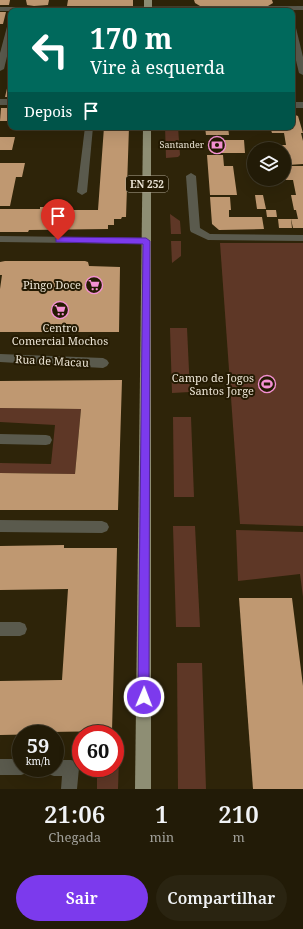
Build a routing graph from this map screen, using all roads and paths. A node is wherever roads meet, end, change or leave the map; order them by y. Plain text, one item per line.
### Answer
1 (8, 37) edge
2 (295, 40) edge
3 (0, 69) edge
4 (303, 73) edge
5 (89, 130) edge
6 (147, 130) edge
7 (191, 176) dead end
8 (82, 192) dead end
9 (303, 238) edge
10 (0, 239) edge
11 (146, 241) junction
12 (0, 358) edge
13 (103, 363) dead end
14 (0, 439) edge
15 (46, 440) dead end
16 (0, 526) edge
17 (102, 527) dead end
18 (20, 629) dead end
19 (0, 630) edge
20 (0, 767) edge
21 (12, 767) edge
22 (64, 768) edge
23 (69, 789) edge
24 (143, 789) edge

1 - 3 street
2 - 4 street
5 - 8 street
6 - 11 main road, EN 252
7 - 9 street
10 - 11 street
11 - 24 main road, EN 252
12 - 13 street, Rua de Macau
14 - 15 street
16 - 17 street
18 - 19 street
20 - 21 street
22 - 23 street

